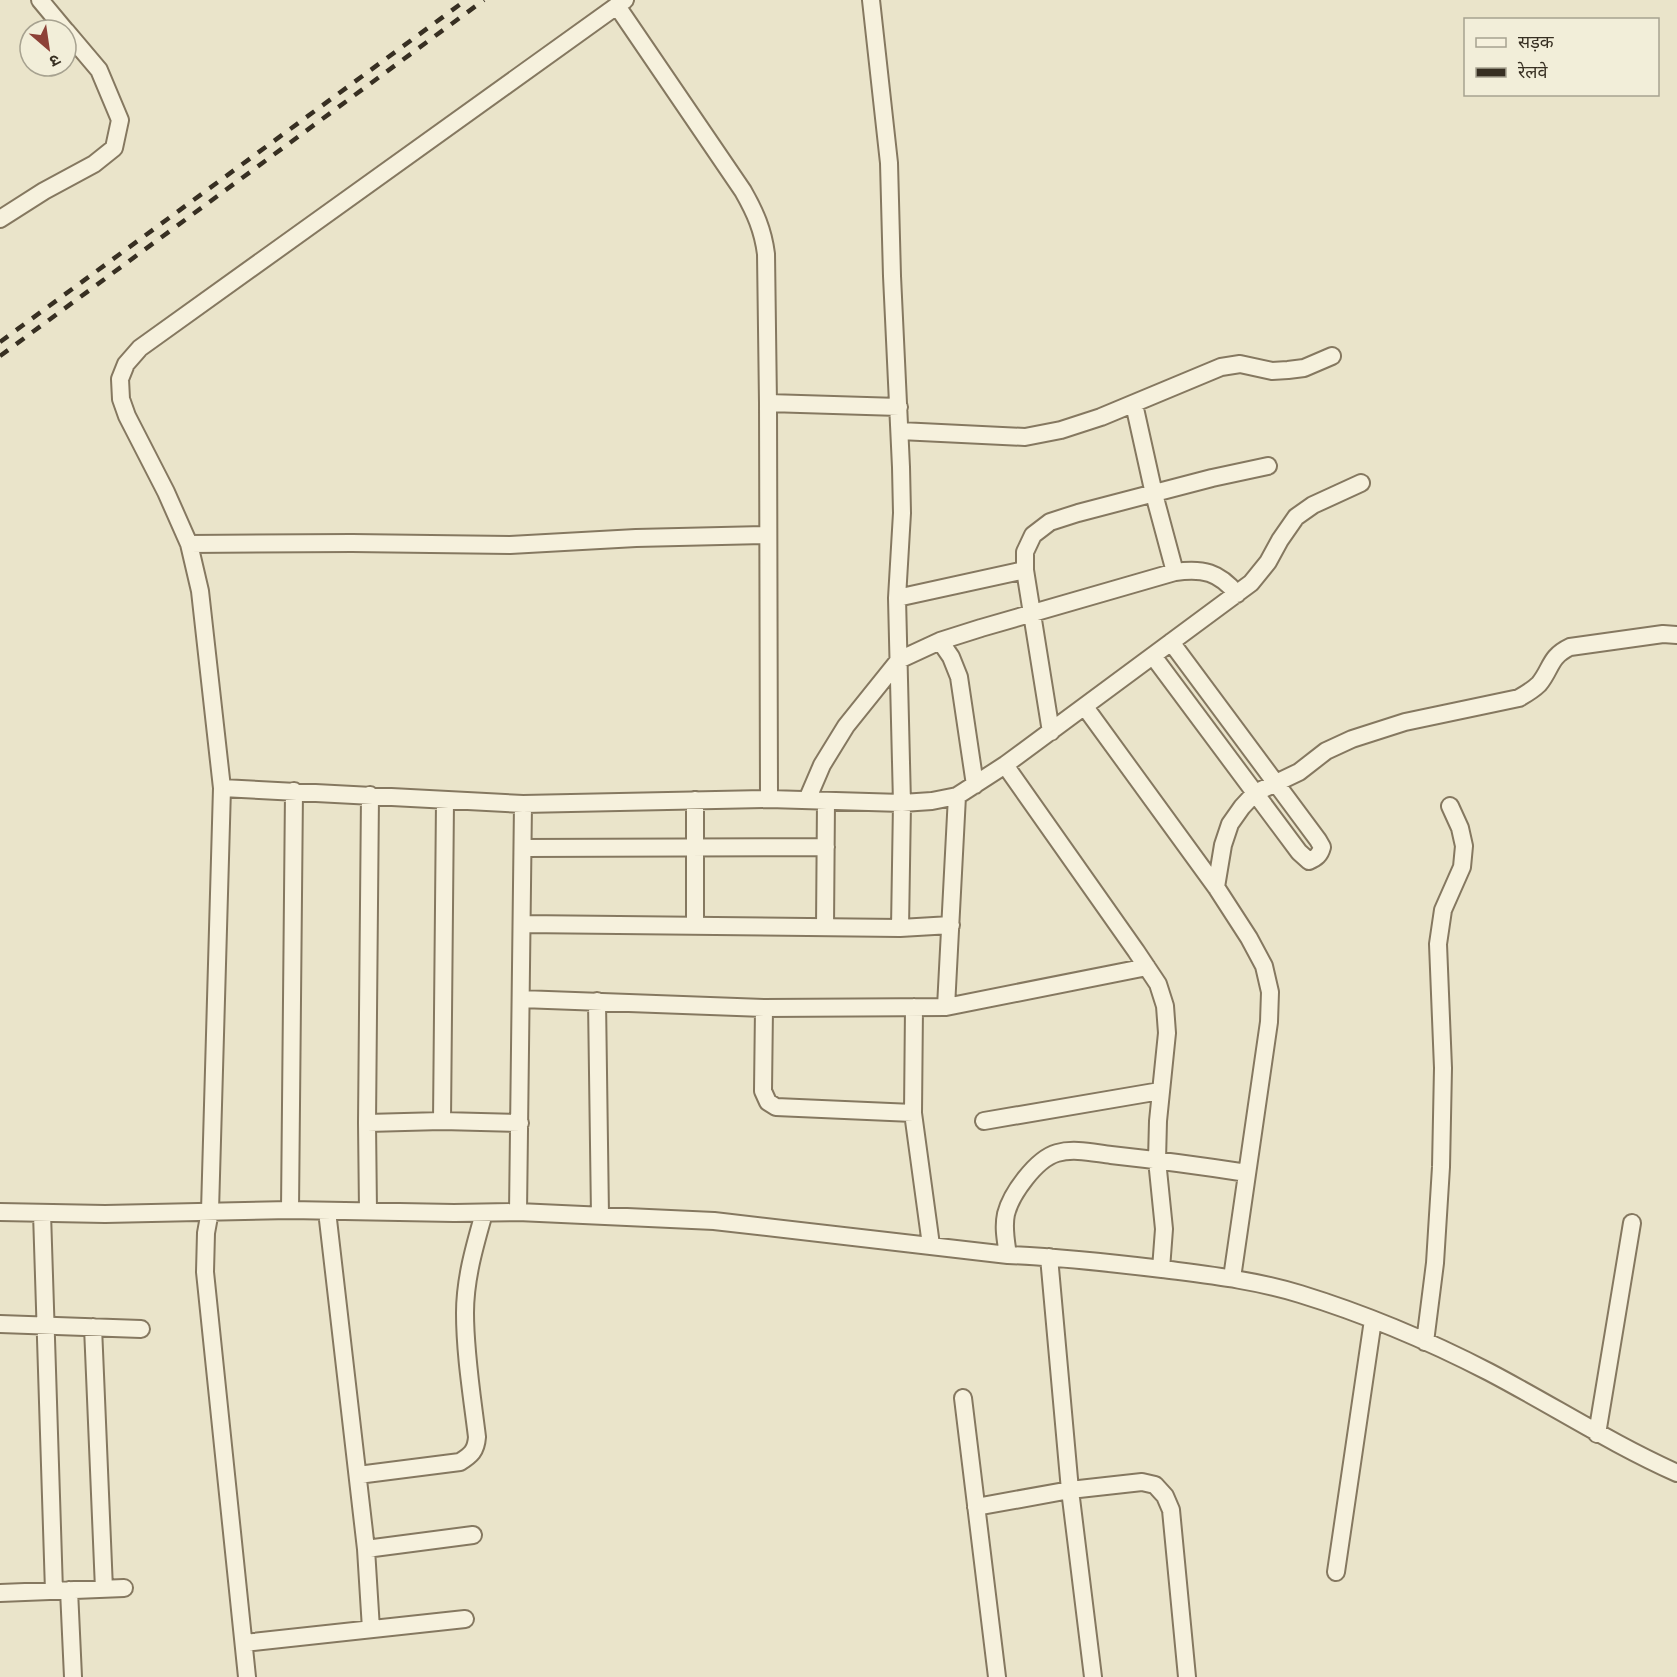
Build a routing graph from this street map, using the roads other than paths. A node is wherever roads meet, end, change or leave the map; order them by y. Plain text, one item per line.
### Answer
1 (40, 0) edge
2 (871, 0) edge
3 (621, 3) edge
4 (56, 18) edge
5 (78, 45) edge
6 (0, 219) edge
7 (1332, 356) dead end
8 (768, 403) junction
9 (1134, 404) junction
10 (899, 407) junction
11 (900, 431) junction
12 (1268, 466) dead end
13 (1361, 483) dead end
14 (1154, 494) junction
15 (768, 534) junction
16 (189, 544) junction
17 (1024, 570) junction
18 (1175, 572) junction
19 (1237, 594) junction
20 (897, 598) junction
21 (1030, 614) junction
22 (1677, 635) edge
23 (940, 641) junction
24 (1171, 642) junction
25 (1153, 656) junction
26 (899, 660) junction
27 (1085, 707) junction
28 (1051, 732) junction
29 (1005, 765) junction
30 (1276, 784) junction
31 (975, 785) junction
32 (222, 788) junction
33 (294, 791) junction
34 (1255, 793) junction
35 (370, 795) junction
36 (957, 796) junction
37 (768, 799) junction
38 (695, 800) junction
39 (807, 800) junction
40 (445, 801) junction
41 (826, 801) junction
42 (902, 803) junction
43 (524, 804) junction
44 (1450, 806) dead end
45 (694, 847) junction
46 (826, 847) junction
47 (523, 848) junction
48 (1216, 887) junction
49 (522, 924) junction
50 (951, 925) junction
51 (695, 926) junction
52 (825, 927) junction
53 (900, 927) junction
54 (1147, 967) junction
55 (521, 999) junction
56 (597, 1001) junction
57 (914, 1007) junction
58 (946, 1007) junction
59 (764, 1008) junction
60 (1160, 1091) junction
61 (913, 1113) junction
62 (984, 1120) dead end
63 (442, 1121) junction
64 (367, 1123) junction
65 (520, 1123) junction
66 (1157, 1160) junction
67 (1247, 1173) junction
68 (290, 1210) junction
69 (210, 1211) junction
70 (327, 1211) junction
71 (368, 1211) junction
72 (0, 1212) edge
73 (518, 1212) junction
74 (42, 1213) junction
75 (484, 1213) junction
76 (600, 1215) junction
77 (1632, 1223) dead end
78 (931, 1245) junction
79 (1008, 1255) junction
80 (1049, 1257) junction
81 (1161, 1269) junction
82 (1232, 1278) junction
83 (1373, 1320) junction
84 (0, 1324) edge
85 (44, 1325) junction
86 (93, 1327) junction
87 (141, 1329) dead end
88 (1425, 1342) junction
89 (963, 1398) dead end
90 (1598, 1434) junction
91 (1677, 1473) edge
92 (358, 1475) junction
93 (1070, 1490) junction
94 (976, 1507) junction
95 (473, 1535) dead end
96 (366, 1549) junction
97 (1336, 1572) dead end
98 (124, 1588) dead end
99 (104, 1589) junction
100 (61, 1591) junction
101 (0, 1593) edge
102 (465, 1619) dead end
103 (371, 1629) junction
104 (244, 1643) junction
105 (73, 1677) edge
106 (247, 1677) edge
107 (997, 1677) edge
108 (1093, 1677) edge
109 (1186, 1677) edge

1 - 4 street
2 - 10 street
3 - 8 street
3 - 16 street
5 - 6 street
7 - 9 street
8 - 10 street
8 - 15 street
9 - 11 street
9 - 14 street
10 - 11 street
11 - 20 street
12 - 14 street
13 - 19 street
14 - 17 street
14 - 18 street
15 - 16 street
15 - 37 street
16 - 32 street
17 - 20 street
17 - 21 street
18 - 19 street
18 - 21 street
19 - 24 street
20 - 26 street
21 - 23 street
21 - 28 street
22 - 30 street
23 - 26 street
23 - 31 street
24 - 25 street
24 - 30 street
25 - 27 street
25 - 34 street
26 - 39 street
26 - 42 street
27 - 28 street
27 - 48 street
28 - 29 street
29 - 31 street
29 - 54 street
30 - 34 street
30 - 34 street
31 - 36 street
32 - 33 street
32 - 69 street
33 - 35 street
33 - 68 street
34 - 48 street
35 - 40 street
35 - 64 street
36 - 42 street
36 - 50 street
37 - 38 street
37 - 39 street
38 - 43 street
38 - 45 street
39 - 41 street
40 - 43 street
40 - 63 street
41 - 42 street
41 - 46 street
42 - 53 street
43 - 47 street
44 - 88 street
45 - 46 street
45 - 47 street
45 - 51 street
46 - 52 street
47 - 49 street
48 - 67 street
49 - 51 street
49 - 55 street
50 - 53 street
50 - 58 street
51 - 52 street
52 - 53 street
54 - 58 street
54 - 60 street
55 - 56 street
55 - 65 street
56 - 59 street
56 - 76 street
57 - 58 street
57 - 59 street
57 - 61 street
59 - 61 street
60 - 62 street
60 - 66 street
61 - 78 street
63 - 64 street
63 - 65 street
64 - 71 street
65 - 73 street
66 - 67 street
66 - 79 street
66 - 81 street
67 - 82 street
68 - 69 street
68 - 70 street
69 - 74 street
69 - 104 street
70 - 71 street
70 - 92 street
71 - 75 street
72 - 74 street
73 - 75 street
73 - 76 street
74 - 85 street
75 - 92 street
76 - 78 street
77 - 90 street
78 - 79 street
79 - 80 street
80 - 81 street
80 - 93 street
81 - 82 street
82 - 83 street
83 - 88 street
83 - 97 street
84 - 85 street
85 - 86 street
85 - 100 street
86 - 87 street
86 - 99 street
88 - 90 street
89 - 94 street
90 - 91 street
92 - 96 street
93 - 94 street
93 - 108 street
93 - 109 street
94 - 107 street
95 - 96 street
96 - 103 street
98 - 99 street
99 - 100 street
100 - 101 street
100 - 105 street
102 - 103 street
103 - 104 street
104 - 106 street

